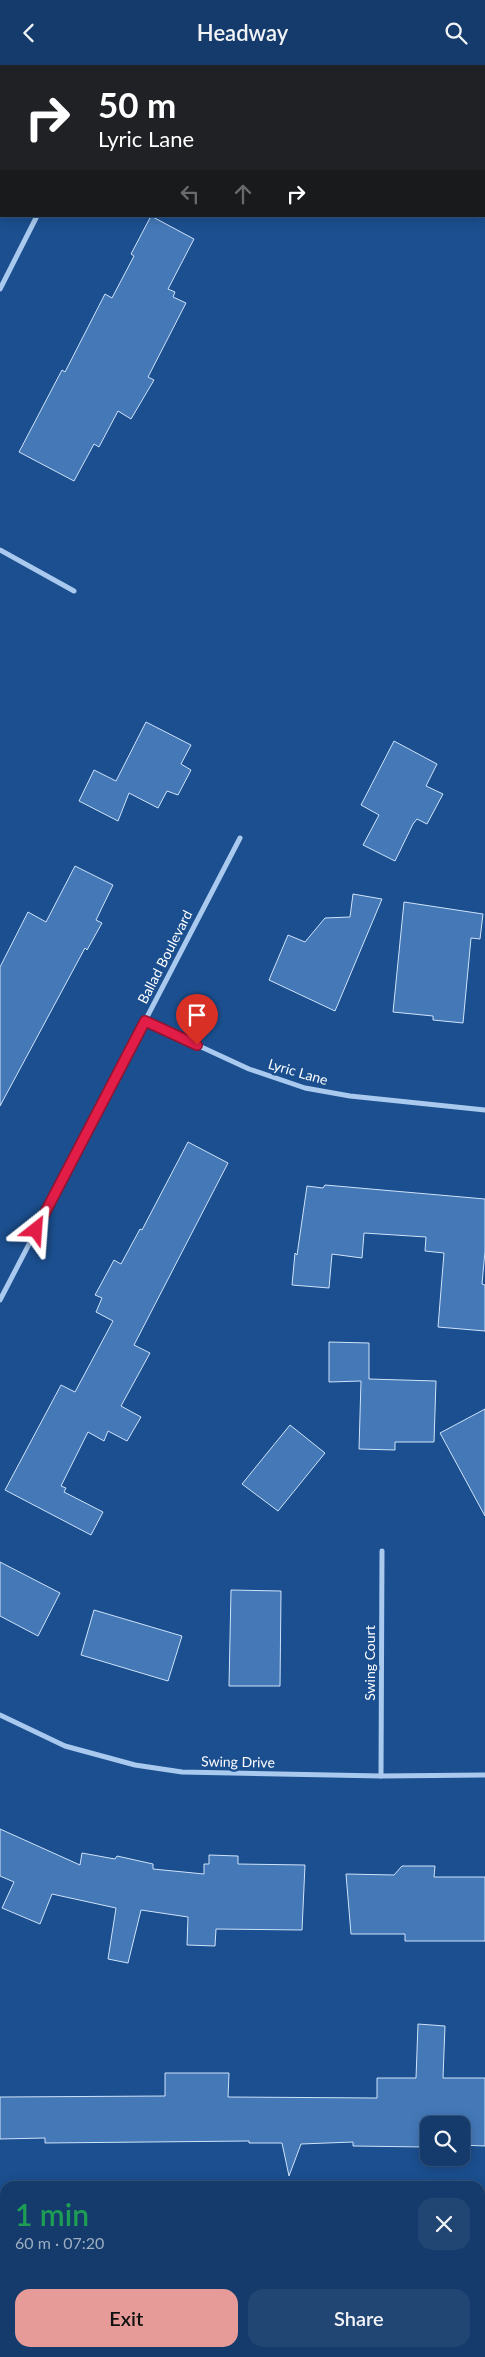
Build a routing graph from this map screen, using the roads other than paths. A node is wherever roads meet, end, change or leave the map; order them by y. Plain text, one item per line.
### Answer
1 (36, 217) edge
2 (0, 289) edge
3 (0, 550) edge
4 (74, 591) dead end
5 (240, 838) dead end
6 (145, 1021) junction
7 (485, 1110) edge
8 (0, 1300) edge
9 (382, 1551) dead end
10 (0, 1715) edge
11 (485, 1775) edge
12 (381, 1776) junction

1 - 2 street
3 - 4 street
5 - 6 street, Ballad Boulevard
6 - 7 street, Lyric Lane
6 - 8 street, Ballad Boulevard
9 - 12 street, Swing Court
10 - 12 street, Swing Drive
11 - 12 street, Swing Drive

